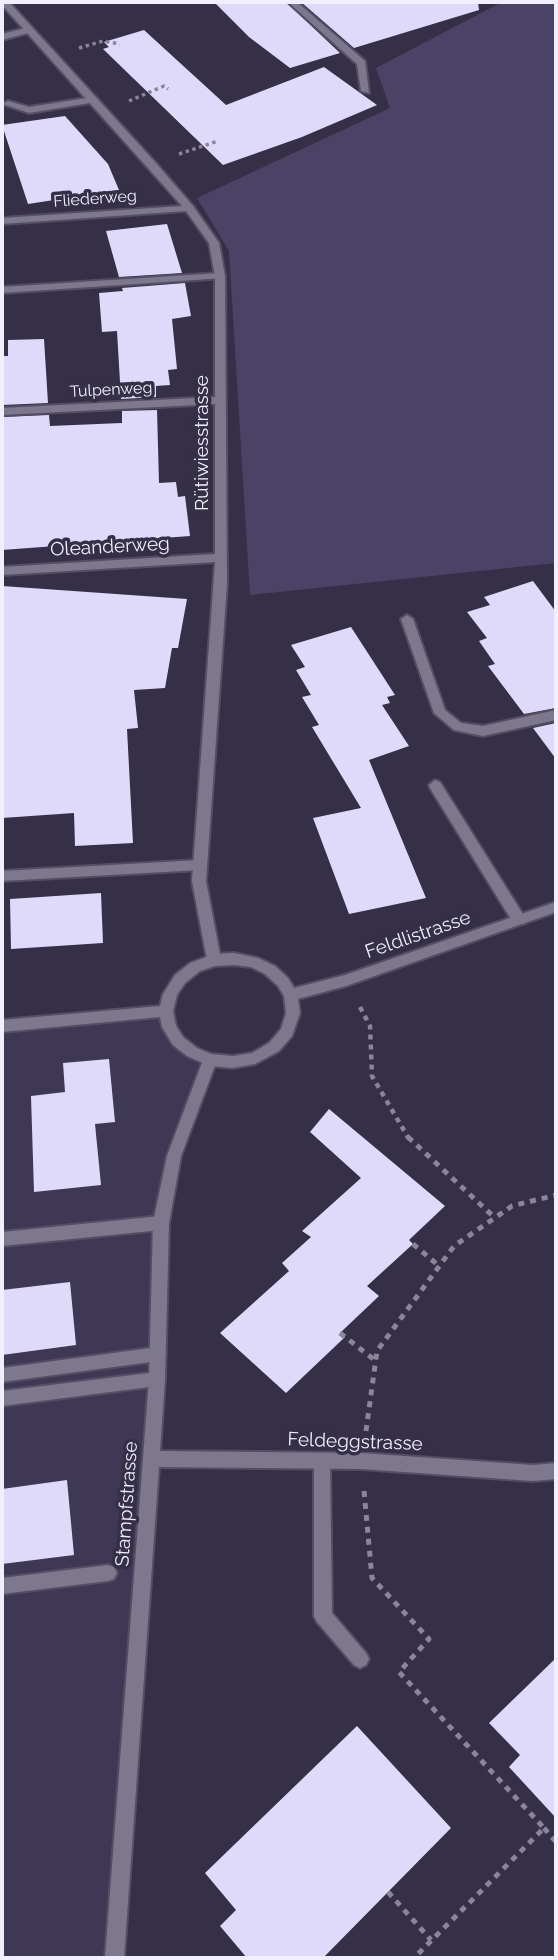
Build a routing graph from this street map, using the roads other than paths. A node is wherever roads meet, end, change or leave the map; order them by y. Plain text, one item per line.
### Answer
1 (4, 2) edge
2 (292, 2) edge
3 (29, 30) junction
4 (2, 37) edge
5 (366, 91) dead end
6 (8, 104) dead end
7 (97, 105) junction
8 (189, 208) junction
9 (2, 221) edge
10 (220, 276) junction
11 (2, 290) edge
12 (222, 400) junction
13 (2, 412) edge
14 (221, 558) junction
15 (2, 571) edge
16 (407, 619) dead end
17 (556, 715) edge
18 (435, 785) dead end
19 (200, 865) junction
20 (2, 876) edge
21 (556, 907) edge
22 (519, 920) junction
23 (214, 960) junction
24 (290, 995) junction
25 (166, 1011) junction
26 (2, 1026) edge
27 (210, 1060) junction
28 (161, 1223) junction
29 (2, 1239) edge
30 (158, 1354) junction
31 (2, 1375) edge
32 (157, 1379) junction
33 (2, 1399) edge
34 (152, 1459) junction
35 (322, 1461) junction
36 (556, 1471) edge
37 (108, 1573) dead end
38 (2, 1587) edge
39 (360, 1659) dead end
40 (114, 1958) edge

1 - 3 street, Rütiwiesstrasse
2 - 5 street
3 - 4 street
3 - 7 street, Rütiwiesstrasse
6 - 7 street
7 - 8 street, Rütiwiesstrasse
8 - 9 street, Fliederweg
8 - 10 street, Rütiwiesstrasse
10 - 11 street
10 - 12 street, Rütiwiesstrasse
12 - 13 street, Tulpenweg
12 - 14 street, Rütiwiesstrasse
14 - 15 street, Oleanderweg
14 - 19 street, Rütiwiesstrasse
16 - 17 street
18 - 22 street
19 - 20 street
19 - 23 street, Rütiwiesstrasse
21 - 22 street, Feldlistrasse
22 - 24 street, Feldlistrasse
23 - 24 street
23 - 25 street
24 - 27 street
25 - 26 street
25 - 27 street
27 - 28 street, Stampfstrasse
28 - 29 street
28 - 30 street, Stampfstrasse
30 - 31 street
30 - 32 street, Stampfstrasse
32 - 33 street
32 - 34 street, Stampfstrasse
34 - 35 street, Feldeggstrasse
34 - 40 street, Stampfstrasse
35 - 36 street, Feldeggstrasse
35 - 39 street
37 - 38 street

